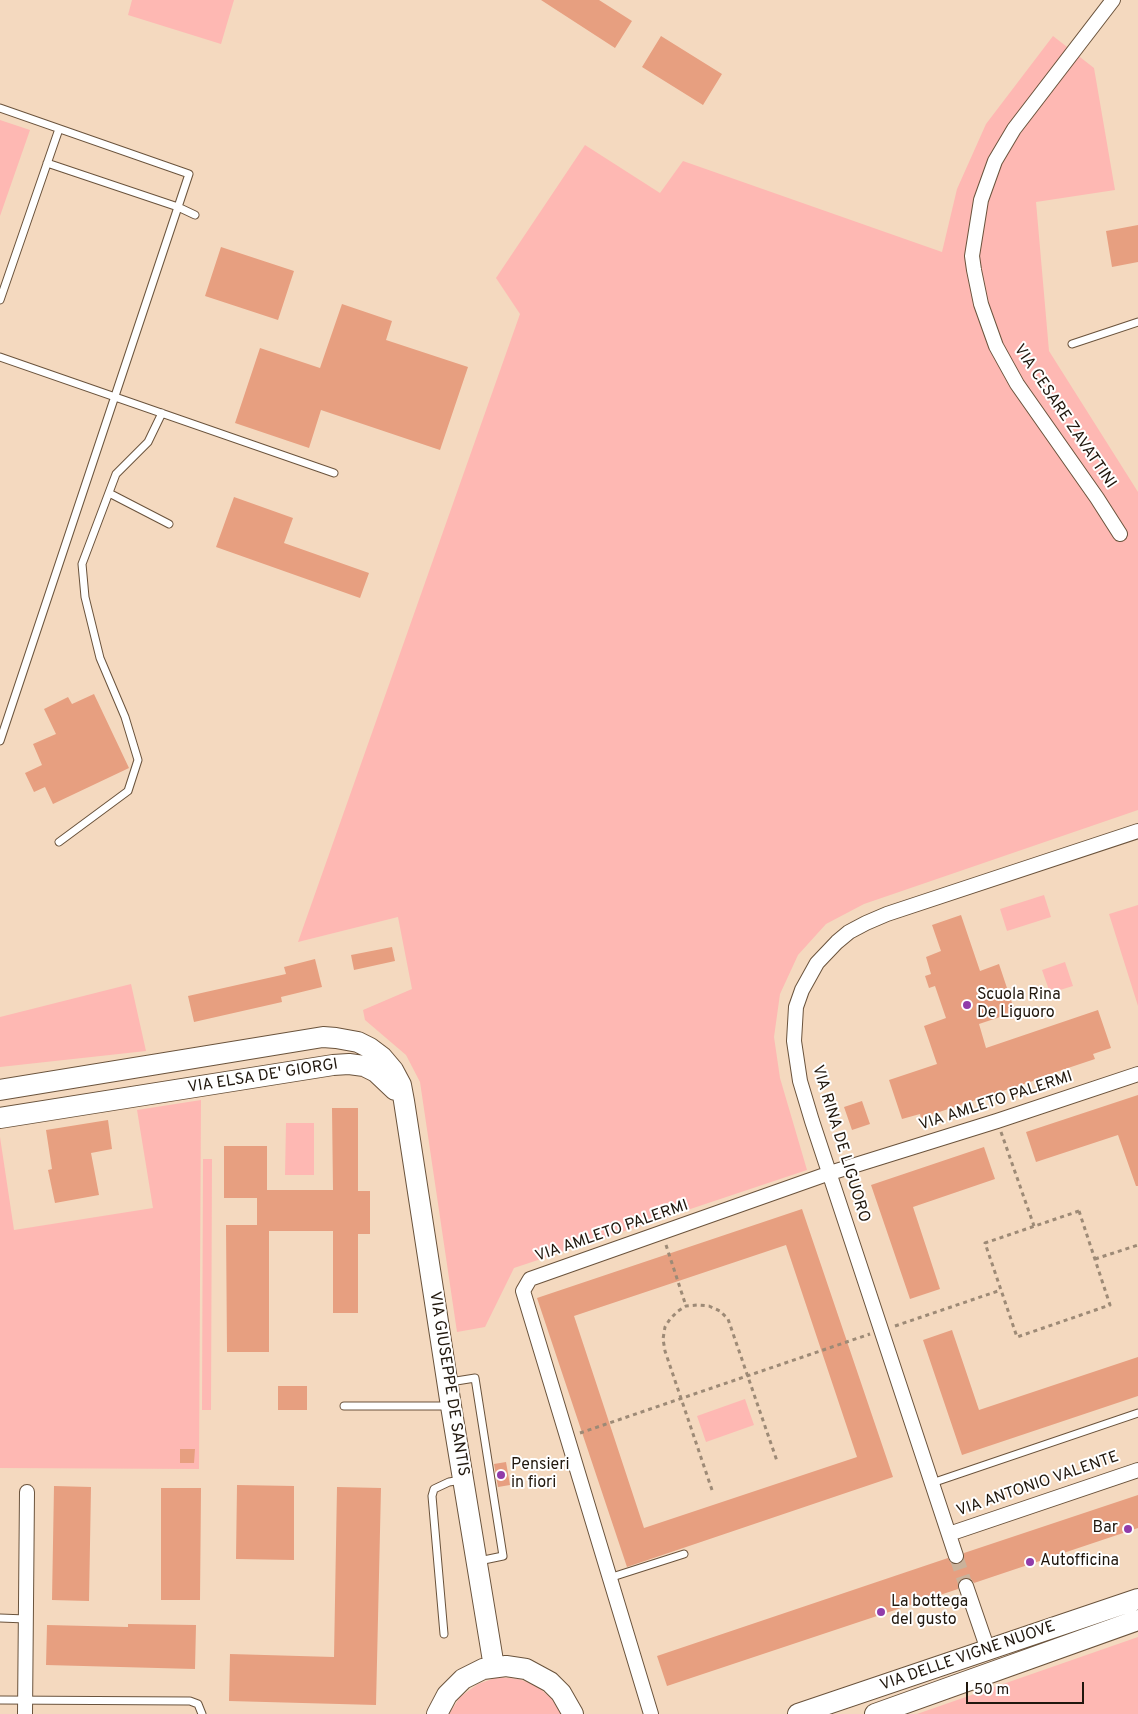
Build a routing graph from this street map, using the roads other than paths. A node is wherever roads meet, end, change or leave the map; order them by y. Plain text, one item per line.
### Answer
1 (1113, 0) edge
2 (0, 108) edge
3 (59, 129) junction
4 (47, 163) junction
5 (178, 206) junction
6 (195, 215) dead end
7 (0, 300) edge
8 (1138, 322) edge
9 (1072, 344) dead end
10 (0, 357) edge
11 (115, 397) junction
12 (162, 413) junction
13 (334, 473) dead end
14 (109, 493) junction
15 (169, 524) dead end
16 (1120, 534) dead end
17 (0, 741) edge
18 (1138, 831) edge
19 (59, 842) dead end
20 (1138, 1074) edge
21 (4, 1085) edge
22 (404, 1101) junction
23 (0, 1118) edge
24 (830, 1173) junction
25 (447, 1383) junction
26 (344, 1406) dead end
27 (451, 1406) junction
28 (1138, 1413) edge
29 (1138, 1470) edge
30 (462, 1480) junction
31 (932, 1483) junction
32 (27, 1492) dead end
33 (949, 1534) junction
34 (684, 1554) dead end
35 (956, 1556) tunnel mouth
36 (476, 1562) junction
37 (609, 1578) junction
38 (966, 1586) tunnel mouth
39 (1138, 1598) edge
40 (0, 1618) edge
41 (26, 1619) junction
42 (1138, 1620) edge
43 (444, 1634) dead end
44 (988, 1650) junction
45 (494, 1667) junction
46 (0, 1700) edge
47 (25, 1707) edge
48 (573, 1711) edge
49 (436, 1713) edge
50 (202, 1714) edge
51 (651, 1714) edge
52 (798, 1714) edge
53 (875, 1714) edge

1 - 16 street, VIA CESARE ZAVATTINI
2 - 3 lane
3 - 4 lane
3 - 5 lane
4 - 5 lane
4 - 7 lane
5 - 6 lane
5 - 11 lane
8 - 9 lane
10 - 11 lane
11 - 12 lane
11 - 17 lane
12 - 13 lane
12 - 14 lane
14 - 15 lane
14 - 19 lane
18 - 24 street, VIA RINA DE LIGUORO
20 - 24 street, VIA AMLETO PALERMI
21 - 22 main road, VIA ELSA DE' GIORGI
22 - 23 main road, VIA ELSA DE' GIORGI
22 - 25 main road, VIA GIUSEPPE DE SANTIS
24 - 31 street, VIA RINA DE LIGUORO
24 - 37 street, VIA AMLETO PALERMI
25 - 27 main road, VIA GIUSEPPE DE SANTIS
25 - 36 lane
26 - 27 lane
27 - 30 main road, VIA GIUSEPPE DE SANTIS
28 - 31 lane
29 - 33 street, VIA ANTONIO VALENTE
30 - 36 main road, VIA GIUSEPPE DE SANTIS
30 - 43 lane
31 - 33 street, VIA RINA DE LIGUORO
32 - 41 street
33 - 35 street, VIA RINA DE LIGUORO
34 - 37 lane
36 - 45 main road, VIA GIUSEPPE DE SANTIS
37 - 51 street, VIA AMLETO PALERMI
38 - 44 street
39 - 44 main road, VIA DELLE VIGNE NUOVE
40 - 41 lane
41 - 47 street
42 - 53 main road, VIA DELLE VIGNE NUOVE
44 - 52 main road, VIA DELLE VIGNE NUOVE
45 - 48 main road
45 - 49 main road
46 - 47 lane
47 - 50 lane

